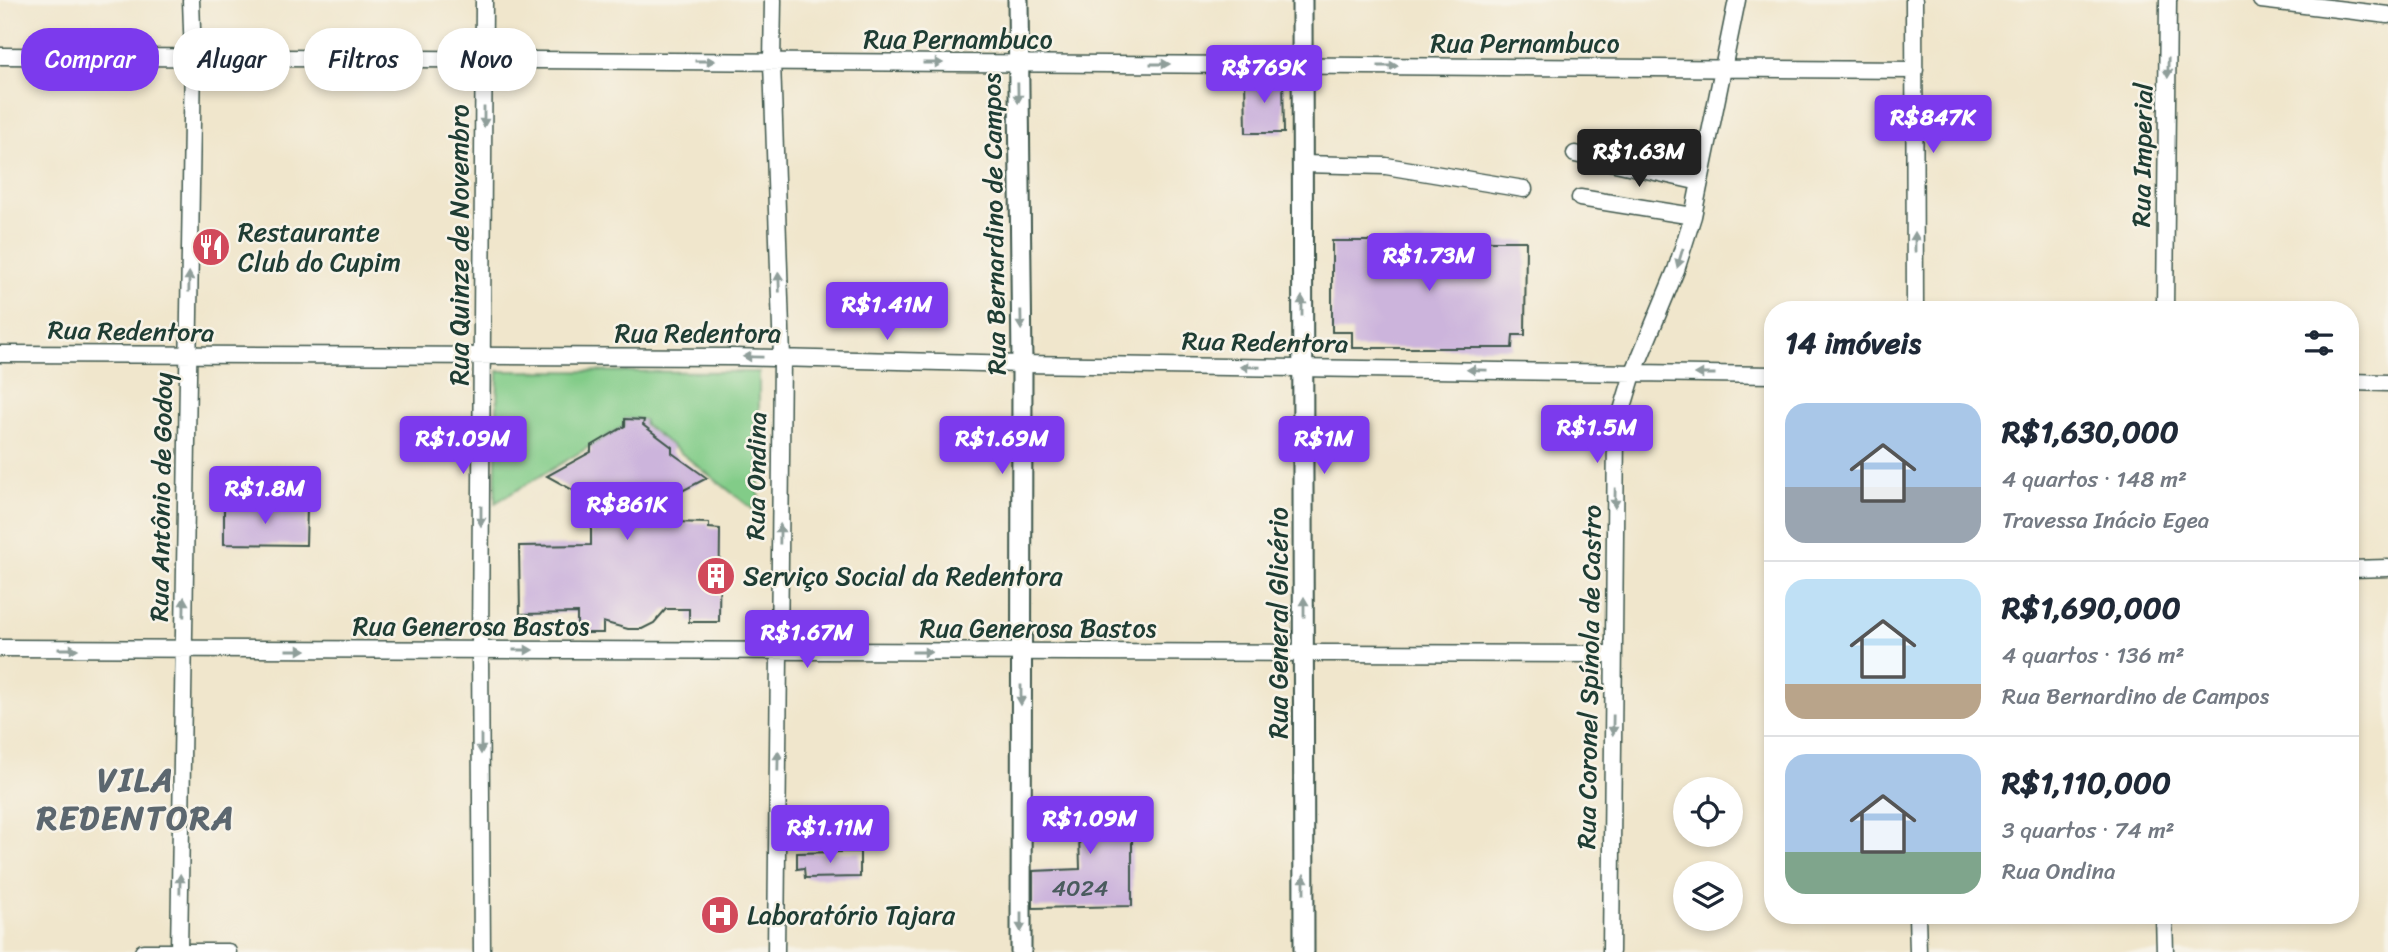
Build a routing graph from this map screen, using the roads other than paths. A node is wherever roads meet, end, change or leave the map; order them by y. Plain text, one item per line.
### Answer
1 (191, 0) edge
2 (484, 0) edge
3 (773, 0) edge
4 (1018, 0) edge
5 (1302, 0) edge
6 (1737, 0) edge
7 (1914, 0) edge
8 (2168, 0) edge
9 (2261, 0) edge
10 (2388, 15) edge
11 (192, 28) edge
12 (484, 28) edge
13 (0, 56) edge
14 (173, 58) edge
15 (290, 59) edge
16 (437, 60) edge
17 (537, 60) edge
18 (772, 62) junction
19 (1018, 64) junction
20 (1302, 65) junction
21 (1724, 68) junction
22 (1915, 70) junction
23 (192, 91) edge
24 (485, 91) edge
25 (1575, 154) dead end
26 (1302, 164) junction
27 (1700, 182) junction
28 (1524, 189) dead end
29 (1580, 198) dead end
30 (1693, 216) junction
31 (1915, 301) edge
32 (2165, 301) edge
33 (0, 354) edge
34 (188, 356) junction
35 (483, 357) junction
36 (782, 358) junction
37 (1022, 364) junction
38 (1302, 367) junction
39 (1633, 374) junction
40 (1764, 375) edge
41 (2359, 382) edge
42 (2388, 383) edge
43 (2388, 568) edge
44 (2359, 569) edge
45 (0, 648) edge
46 (183, 649) junction
47 (480, 650) junction
48 (779, 651) junction
49 (1021, 652) junction
50 (1304, 653) junction
51 (1613, 654) junction
52 (1917, 924) edge
53 (2164, 924) edge
54 (143, 952) edge
55 (179, 952) edge
56 (228, 952) edge
57 (482, 952) edge
58 (776, 952) edge
59 (1021, 952) edge
60 (1304, 952) edge
61 (1611, 952) edge
62 (1918, 952) edge
63 (2165, 952) edge

1 - 11 street, Rua Antônio de Godoy
2 - 12 street, Rua Quinze de Novembro
3 - 18 street, Rua Ondina
4 - 19 street, Rua Bernardino de Campos
5 - 20 street, Rua General Glicério
6 - 21 street, Rua Coronel Spínola de Castro
7 - 22 street
8 -> 32 street, Rua Imperial
9 - 10 street
13 - 14 street, Rua Pernambuco
15 - 16 street, Rua Pernambuco
17 -> 18 street, Rua Pernambuco
18 -> 19 street, Rua Pernambuco
36 -> 18 street, Rua Ondina
19 -> 20 street, Rua Pernambuco
19 -> 37 street, Rua Bernardino de Campos
20 -> 21 street, Rua Pernambuco
20 - 26 street, Rua General Glicério
21 - 22 street, Rua Pernambuco
21 - 27 street, Rua Coronel Spínola de Castro
31 -> 22 street
34 -> 23 street, Rua Antônio de Godoy
24 -> 35 street, Rua Quinze de Novembro
25 - 27 street
26 - 28 street
38 -> 26 street, Rua General Glicério
27 - 30 street, Rua Coronel Spínola de Castro
29 - 30 street
30 -> 39 street, Rua Coronel Spínola de Castro
33 - 34 street, Rua Redentora
34 - 35 street, Rua Redentora
46 -> 34 street, Rua Antônio de Godoy
36 -> 35 street, Rua Redentora
35 -> 47 street, Rua Quinze de Novembro
36 - 37 street, Rua Redentora
48 -> 36 street, Rua Ondina
38 -> 37 street, Rua Redentora
37 - 49 street, Rua Bernardino de Campos
39 -> 38 street, Rua Redentora
50 -> 38 street, Rua General Glicério
40 -> 39 street, Rua Redentora
39 -> 51 street, Rua Coronel Spínola de Castro
41 - 42 street
43 - 44 street
45 -> 46 street, Rua Generosa Bastos
46 -> 47 street, Rua Generosa Bastos
55 -> 46 street, Rua Antônio de Godoy
47 -> 48 street, Rua Generosa Bastos
47 -> 57 street, Rua Quinze de Novembro
48 -> 49 street, Rua Generosa Bastos
58 -> 48 street, Rua Ondina
49 - 50 street, Rua Generosa Bastos
49 -> 59 street, Rua Bernardino de Campos
50 - 51 street, Rua Generosa Bastos
60 -> 50 street, Rua General Glicério
51 -> 61 street, Rua Coronel Spínola de Castro
52 - 62 street
53 - 63 street
54 - 55 street
55 - 56 street

